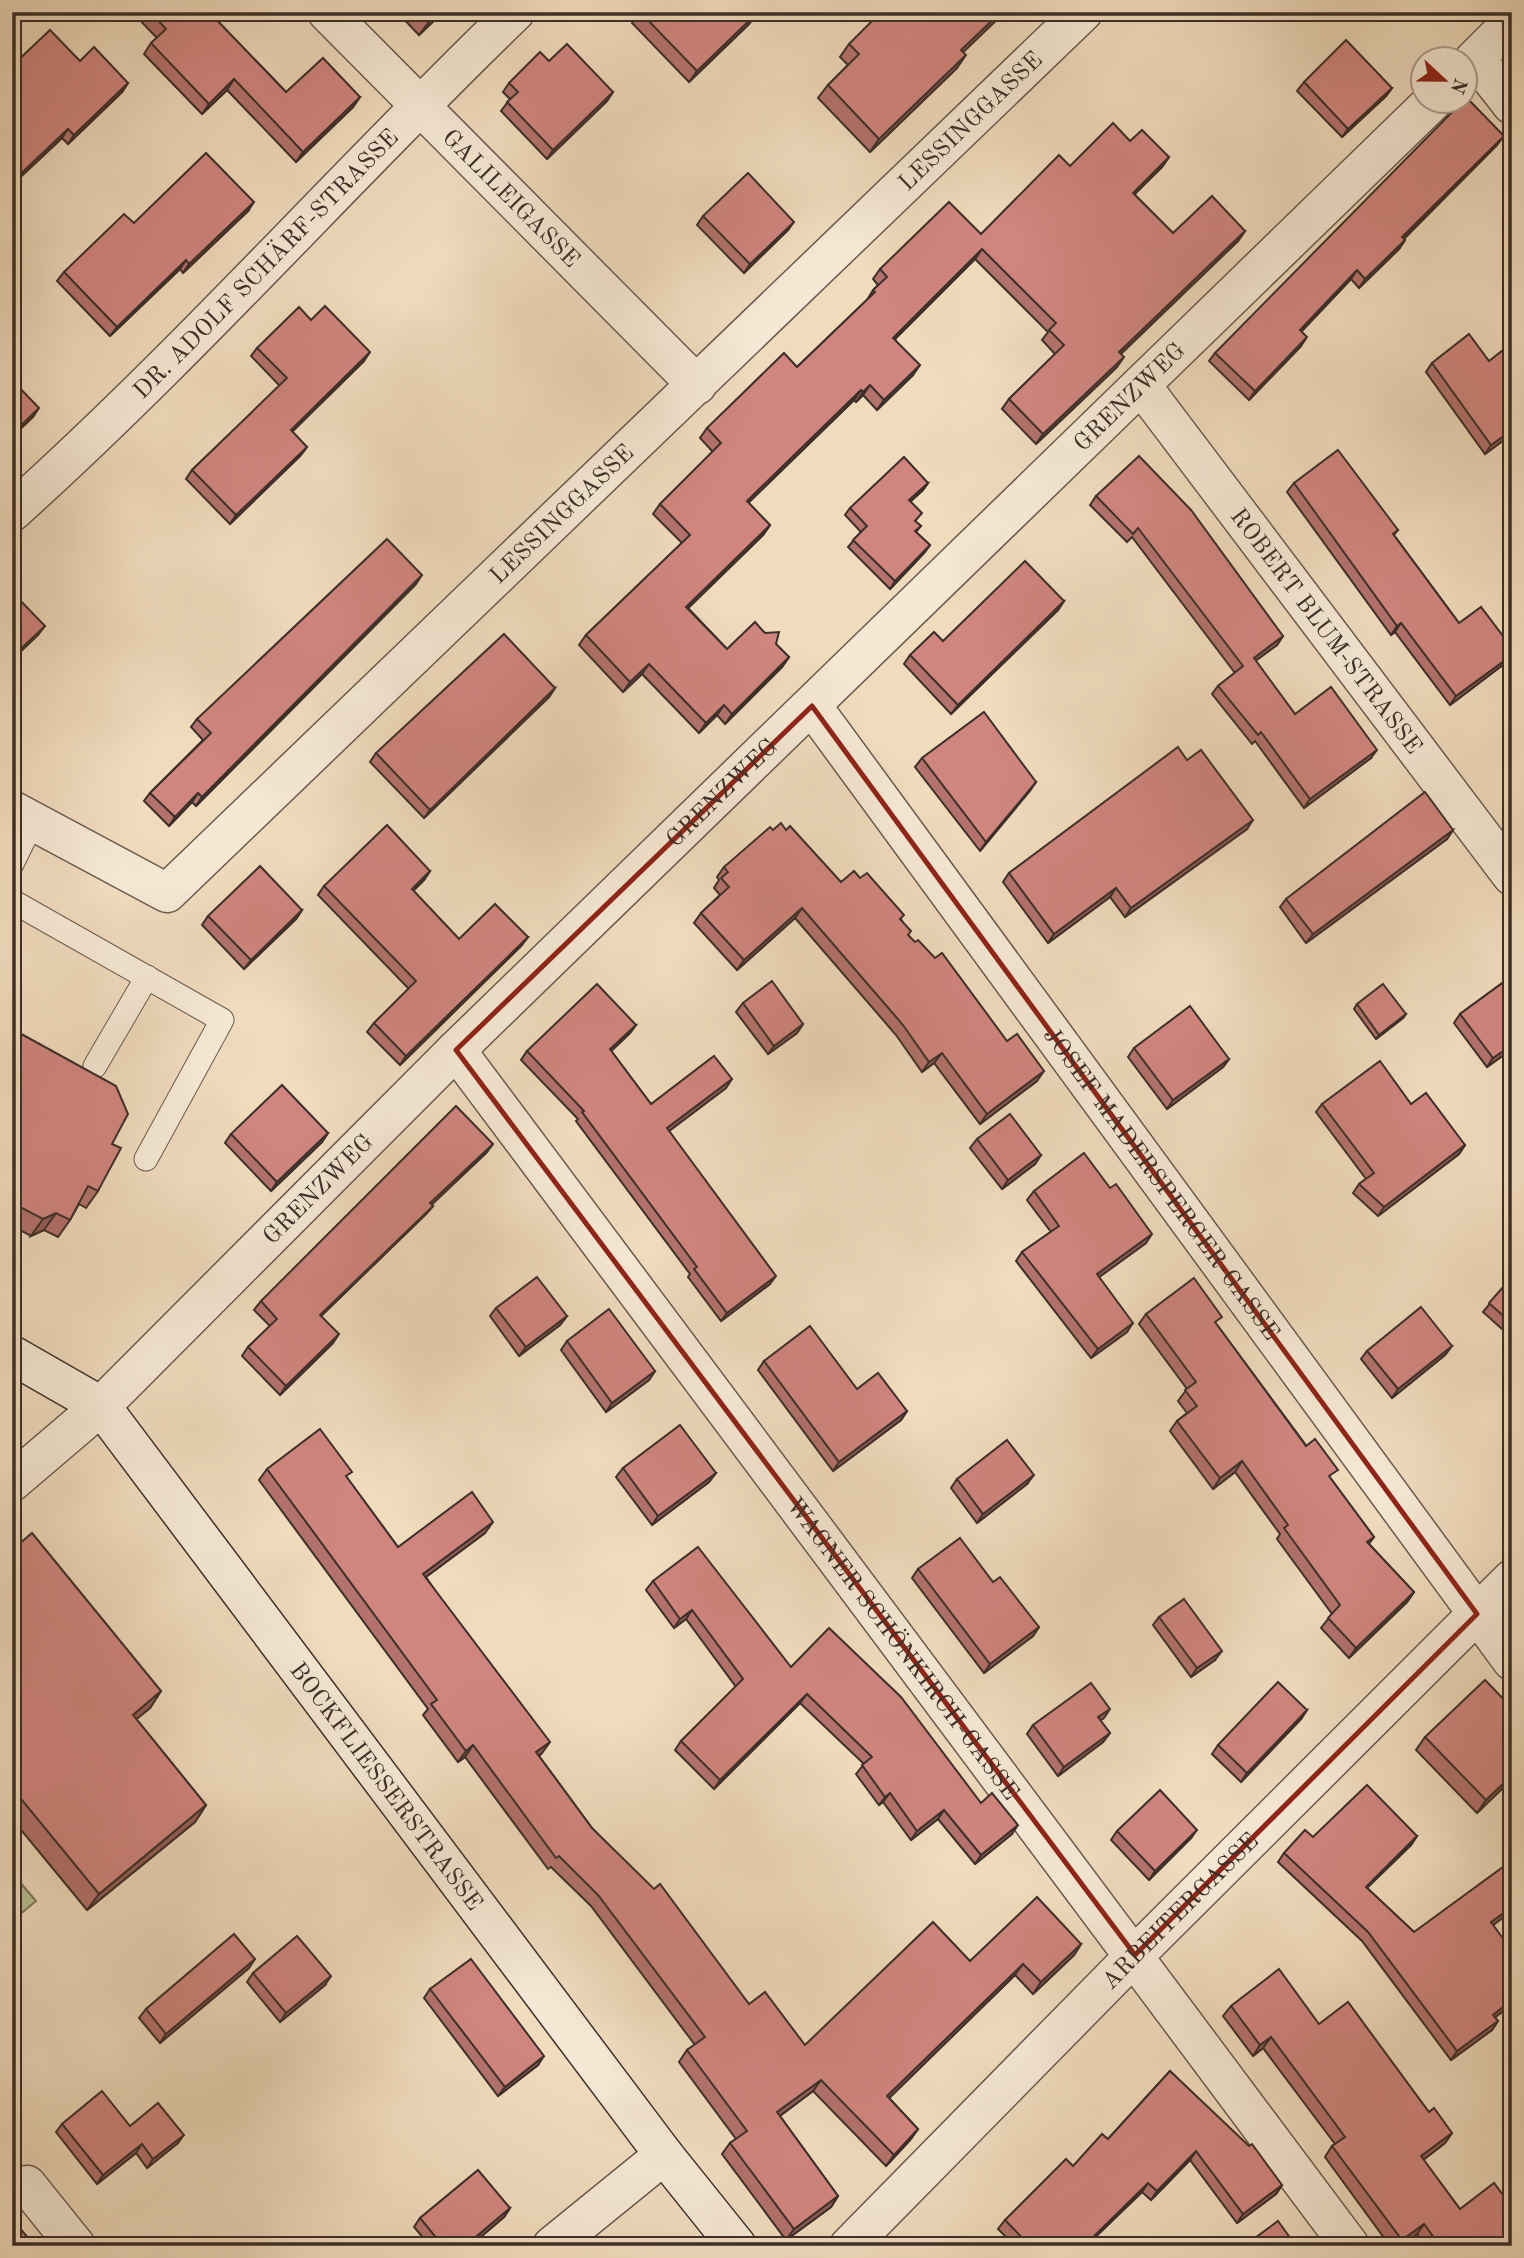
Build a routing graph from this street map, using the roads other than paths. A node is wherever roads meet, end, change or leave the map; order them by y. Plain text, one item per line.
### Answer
1 (327, 12) edge
2 (515, 12) edge
3 (1083, 12) edge
4 (1512, 22) edge
5 (1478, 56) edge
6 (1478, 72) edge
7 (1512, 105) edge
8 (418, 106) junction
9 (1418, 116) edge
10 (697, 385) junction
11 (1141, 385) junction
12 (12, 512) edge
13 (812, 706) junction
14 (22, 816) edge
15 (12, 864) edge
16 (1512, 876) edge
17 (12, 901) edge
18 (147, 977) junction
19 (456, 1050) junction
20 (95, 1066) dead end
21 (146, 1159) dead end
22 (12, 1355) edge
23 (101, 1406) junction
24 (12, 1482) edge
25 (1512, 1580) edge
26 (1478, 1614) junction
27 (1512, 1661) edge
28 (1135, 1955) junction
29 (664, 2155) junction
30 (27, 2185) dead end
31 (76, 2246) edge
32 (552, 2246) edge
33 (737, 2246) edge
34 (849, 2246) edge
35 (1350, 2246) edge

1 - 8 street, GALILEIGASSE
2 - 8 street, DR. ADOLF SCHÄRF-STRASSE
3 - 10 street, LESSINGGASSE
4 - 5 street
6 - 7 street
8 - 10 street, GALILEIGASSE
8 - 12 street, DR. ADOLF SCHÄRF-STRASSE
9 - 11 street, GRENZWEG
10 - 14 street, LESSINGGASSE
11 - 13 street, GRENZWEG
11 - 16 street, ROBERT BLUM-STRASSE
13 - 19 street, GRENZWEG
13 - 26 street, JOSEF MADERSPERGER-GASSE
14 - 15 lane
17 - 18 lane
18 - 20 lane
18 - 21 lane
19 - 23 street, GRENZWEG
19 - 28 street, WAGNER SCHÖNKIRCH-GASSE
22 - 23 street, BOCKFLIESSERSTRASSE
23 - 24 street, GRENZWEG
23 - 29 street, BOCKFLIESSERSTRASSE
25 - 26 street, ARBEITERGASSE
26 - 27 street, JOSEF MADERSPERGER-GASSE
26 - 28 street, ARBEITERGASSE
28 - 34 street, ARBEITERGASSE
28 - 35 street, WAGNER SCHÖNKIRCH-GASSE
29 - 32 street
29 - 33 street, BOCKFLIESSERSTRASSE
30 - 31 street

